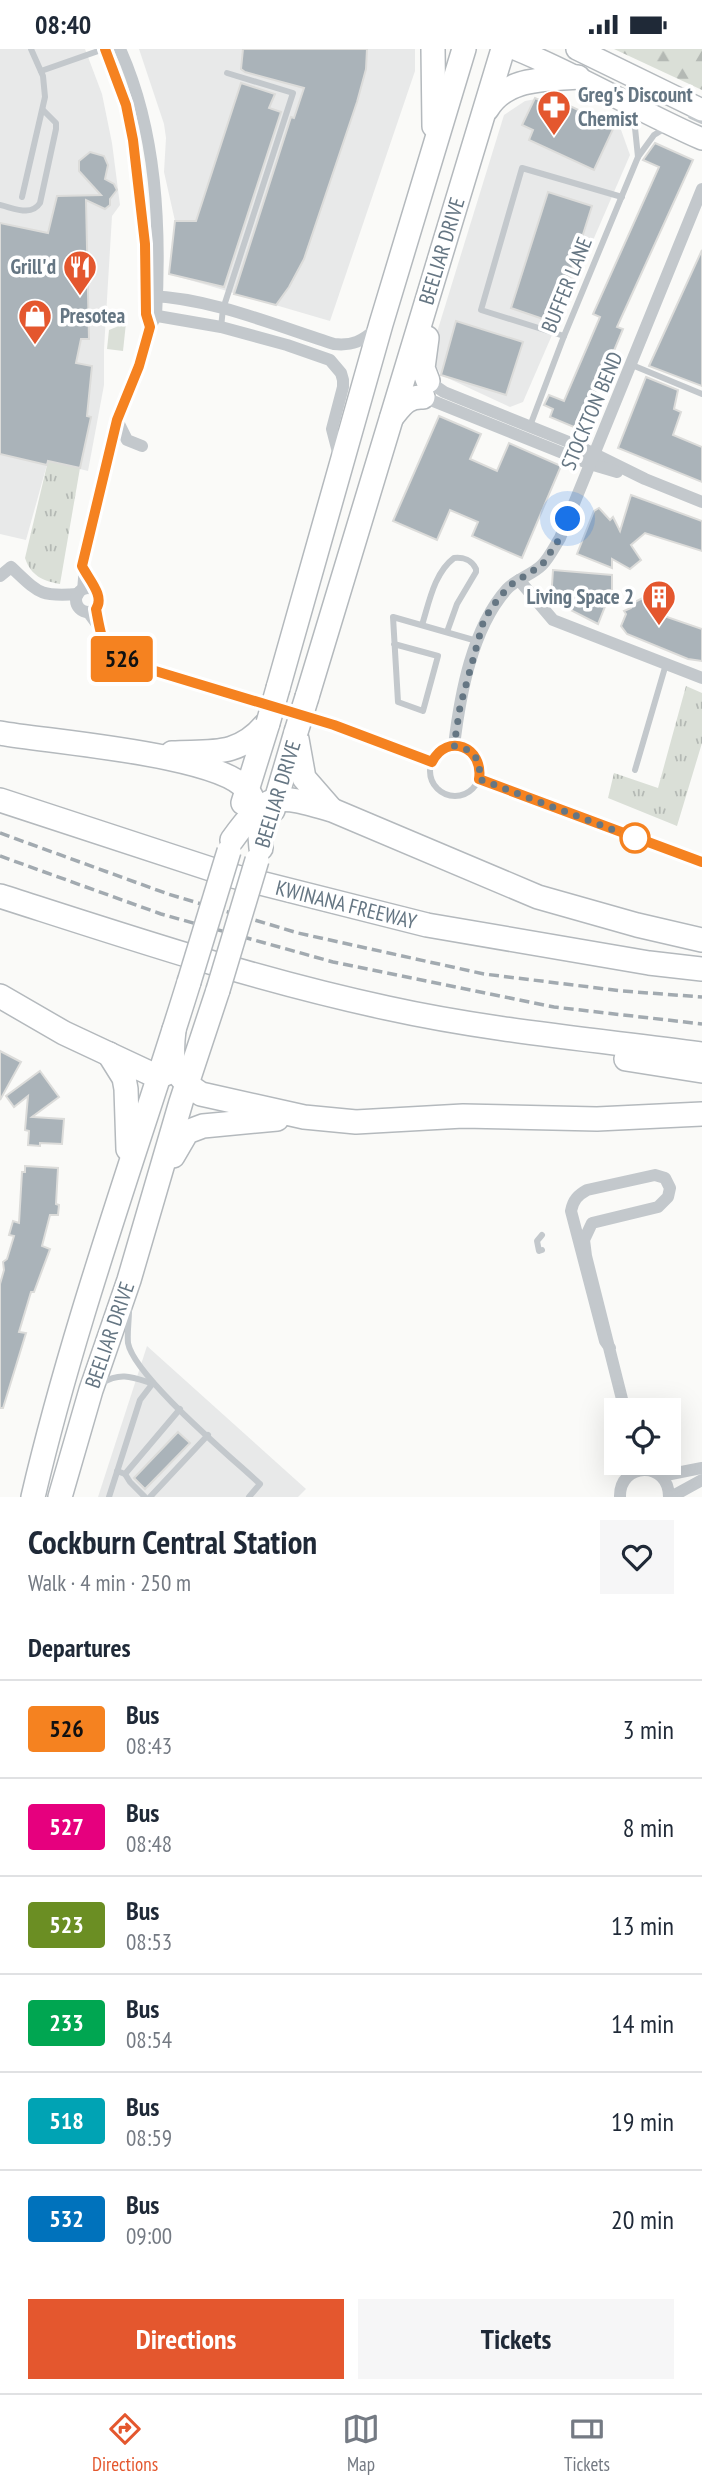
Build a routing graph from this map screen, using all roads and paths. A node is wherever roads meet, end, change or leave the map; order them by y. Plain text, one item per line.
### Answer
1 (31, 49) edge
2 (105, 49) edge
3 (120, 49) edge
4 (433, 49) edge
5 (464, 49) edge
6 (503, 49) edge
7 (515, 49) edge
8 (577, 49) edge
9 (41, 71) junction
10 (227, 73) dead end
11 (578, 77) junction
12 (670, 95) junction
13 (617, 98) junction
14 (43, 110) junction
15 (702, 110) edge
16 (484, 114) junction
17 (702, 121) edge
18 (672, 126) junction
19 (702, 139) edge
20 (434, 147) junction
21 (638, 157) junction
22 (702, 189) edge
23 (22, 197) dead end
24 (622, 197) junction
25 (0, 205) edge
26 (432, 283) junction
27 (152, 296) junction
28 (223, 309) junction
29 (151, 319) junction
30 (381, 324) junction
31 (221, 327) junction
32 (564, 336) junction
33 (632, 365) junction
34 (425, 389) junction
35 (702, 394) edge
36 (391, 418) junction
37 (117, 420) junction
38 (530, 428) junction
39 (142, 446) dead end
40 (593, 459) junction
41 (342, 467) junction
42 (702, 502) edge
43 (82, 566) junction
44 (0, 576) edge
45 (519, 580) junction
46 (94, 590) junction
47 (83, 602) junction
48 (422, 625) junction
49 (447, 632) junction
50 (100, 633) junction
51 (477, 641) junction
52 (394, 644) junction
53 (666, 664) junction
54 (702, 678) edge
55 (268, 723) junction
56 (296, 732) junction
57 (0, 733) edge
58 (454, 746) junction
59 (151, 754) junction
60 (432, 762) junction
61 (635, 771) dead end
62 (479, 779) junction
63 (260, 799) junction
64 (0, 800) edge
65 (332, 810) junction
66 (702, 862) edge
67 (0, 896) edge
68 (702, 940) edge
69 (702, 969) edge
70 (0, 996) edge
71 (485, 1026) junction
72 (109, 1054) junction
73 (702, 1054) edge
74 (702, 1071) edge
75 (174, 1077) junction
76 (702, 1114) edge
77 (304, 1117) junction
78 (129, 1166) junction
79 (160, 1178) junction
80 (542, 1235) dead end
81 (542, 1250) dead end
82 (129, 1280) junction
83 (610, 1348) junction
84 (153, 1383) junction
85 (91, 1390) junction
86 (622, 1398) edge
87 (180, 1409) junction
88 (208, 1435) junction
89 (702, 1468) edge
90 (681, 1469) edge
91 (121, 1472) junction
92 (634, 1475) edge
93 (660, 1475) edge
94 (702, 1480) edge
95 (620, 1491) edge
96 (33, 1497) edge
97 (60, 1497) edge
98 (109, 1497) edge
99 (147, 1497) edge
100 (249, 1497) edge
101 (670, 1497) edge

1 - 9 lane
2 - 9 lane
2 - 27 street
3 - 27 street
4 - 20 highway
5 - 20 highway, BEELIAR DRIVE
6 - 16 highway, BEELIAR DRIVE
7 - 11 main road
8 - 12 main road
9 - 14 lane
10 - 28 lane
11 - 13 main road
11 - 16 highway
12 - 15 main road
12 - 17 lane
13 - 18 main road
13 - 21 lane
14 - 23 lane
14 - 25 lane
16 - 26 highway, BEELIAR DRIVE
18 - 19 main road
18 - 21 lane, BUFFER LANE
20 - 30 highway, BEELIAR DRIVE
21 - 24 lane, BUFFER LANE
22 - 33 street, STOCKTON BEND
24 - 32 lane, BUFFER LANE
24 - 32 lane
26 - 34 highway
26 - 36 highway, BEELIAR DRIVE
27 - 28 street
27 - 29 street
28 - 30 street
28 - 31 lane
29 - 31 street
29 - 37 street
30 - 41 highway, BEELIAR DRIVE
31 - 41 street
32 - 38 lane, BUFFER LANE
33 - 35 lane
33 - 40 street, STOCKTON BEND
34 - 36 highway
34 - 38 street
34 - 40 street
36 - 56 highway, BEELIAR DRIVE, bridge
37 - 39 street
37 - 43 lane
38 - 40 street
40 - 42 street
40 - 45 street, STOCKTON BEND
41 - 55 highway, BEELIAR DRIVE, bridge
43 - 46 lane
43 - 47 lane
44 - 47 street
45 - 51 street, STOCKTON BEND
45 - 53 street
46 - 47 street
46 - 47 street
47 - 50 lane
47 - 50 lane
48 - 49 lane
48 - 49 lane
48 - 52 lane
49 - 51 lane
50 - 60 lane
51 - 58 street, STOCKTON BEND
52 - 52 lane
53 - 54 street
53 - 61 lane
55 - 59 highway
55 - 63 highway, BEELIAR DRIVE
56 - 63 highway, BEELIAR DRIVE
56 - 65 highway
57 - 59 highway
58 - 60 lane
58 - 62 lane
59 - 63 highway
60 - 62 lane
62 - 66 lane
63 - 65 highway
63 - 75 highway, BEELIAR DRIVE, bridge
63 - 75 highway, BEELIAR DRIVE, bridge
64 - 69 highway, KWINANA FREEWAY
65 - 68 highway
67 - 71 highway
70 - 72 highway
71 - 73 highway
71 - 74 highway
72 - 75 highway
72 - 78 highway
75 - 77 highway
75 - 78 highway, BEELIAR DRIVE
75 - 79 highway, BEELIAR DRIVE
76 - 77 highway
77 - 79 highway
78 - 96 highway, BEELIAR DRIVE
79 - 82 highway, BEELIAR DRIVE
80 - 81 lane
82 - 84 lane
82 - 85 highway, BEELIAR DRIVE
83 - 83 street
83 - 86 street
84 - 85 lane
84 - 87 lane
84 - 91 lane
85 - 97 highway, BEELIAR DRIVE
87 - 88 lane
87 - 91 lane
88 - 99 lane
88 - 100 lane
89 - 90 street
91 - 98 lane
91 - 99 lane
92 - 95 street
93 - 101 street
94 - 101 street

